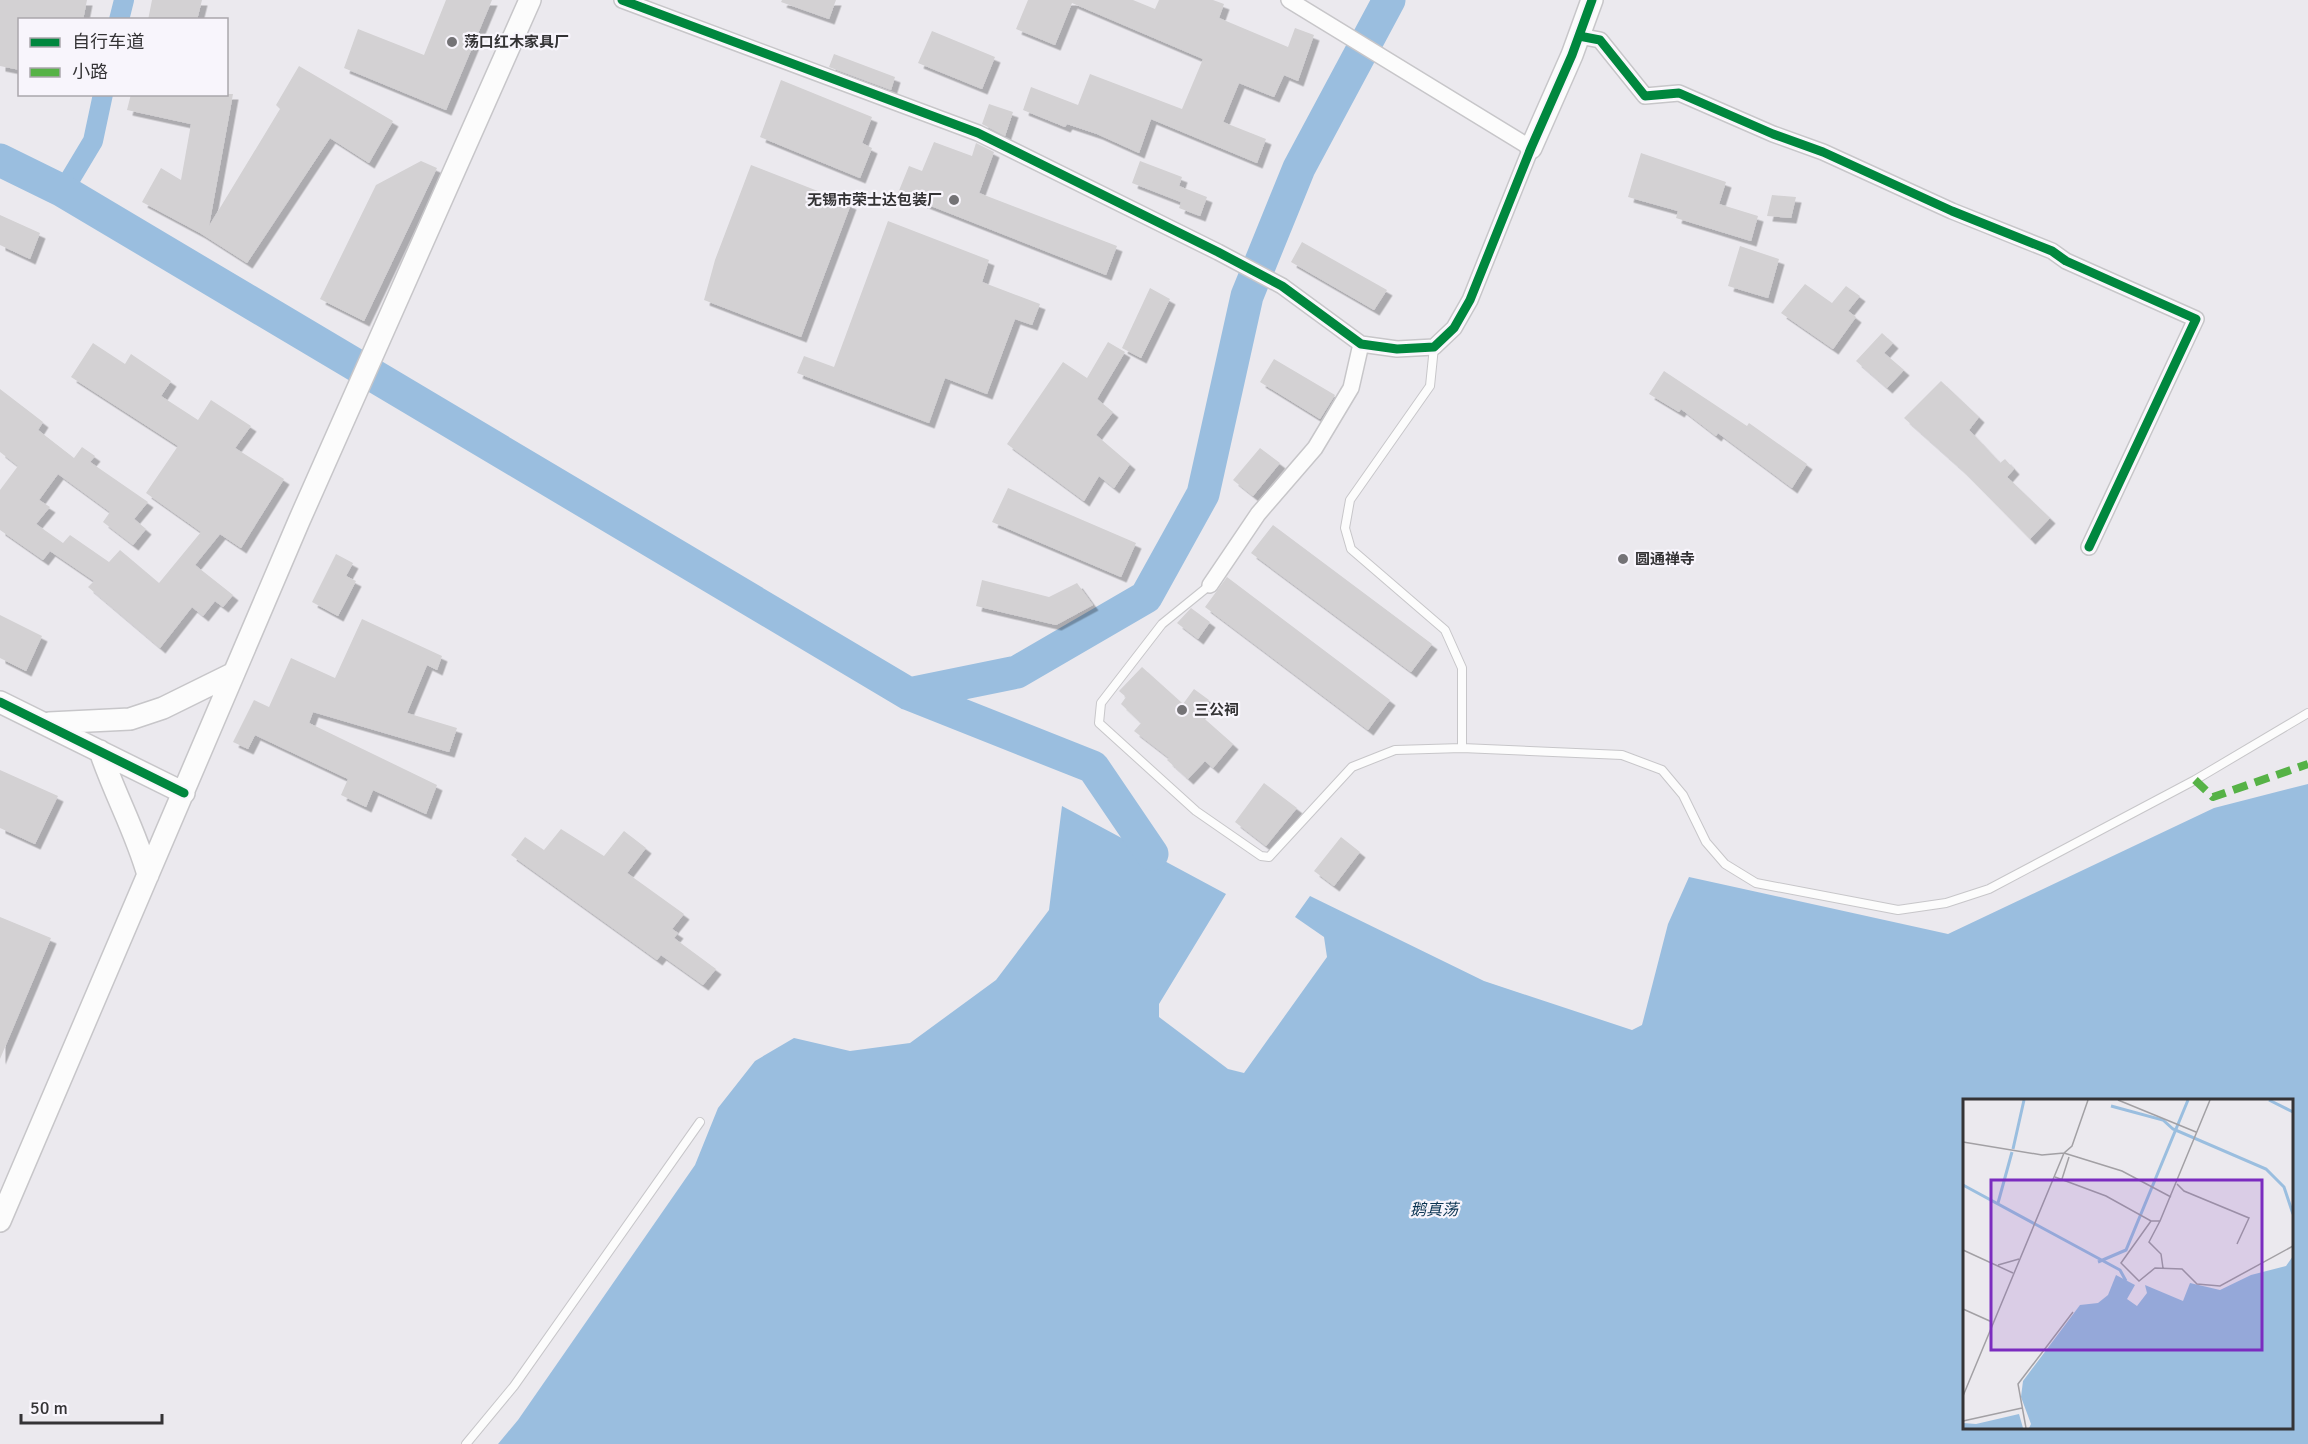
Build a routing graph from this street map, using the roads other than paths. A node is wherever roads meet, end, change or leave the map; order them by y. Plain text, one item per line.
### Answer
1 (530, 0) edge
2 (622, 0) edge
3 (1289, 0) edge
4 (1592, 0) edge
5 (1579, 36) junction
6 (1531, 148) junction
7 (1361, 344) junction
8 (1434, 347) junction
9 (2089, 547) dead end
10 (1210, 585) joint
11 (234, 673) junction
12 (0, 702) edge
13 (2308, 713) edge
14 (48, 723) junction
15 (1462, 748) junction
16 (100, 751) junction
17 (184, 793) junction
18 (148, 875) junction
19 (700, 1122) dead end
20 (3, 1208) edge
21 (466, 1444) edge

1 - 11 main road
2 - 7 street
3 - 6 street
4 - 5 main road
5 - 6 main road
5 - 9 street
6 - 8 street
7 - 8 street
7 - 10 street
8 - 15 lane
10 - 15 lane
11 - 14 main road
11 - 17 main road
12 - 14 main road
13 - 15 lane
14 - 16 main road
16 - 17 main road
16 - 18 main road
17 - 18 main road
18 - 20 main road
19 - 21 lane

